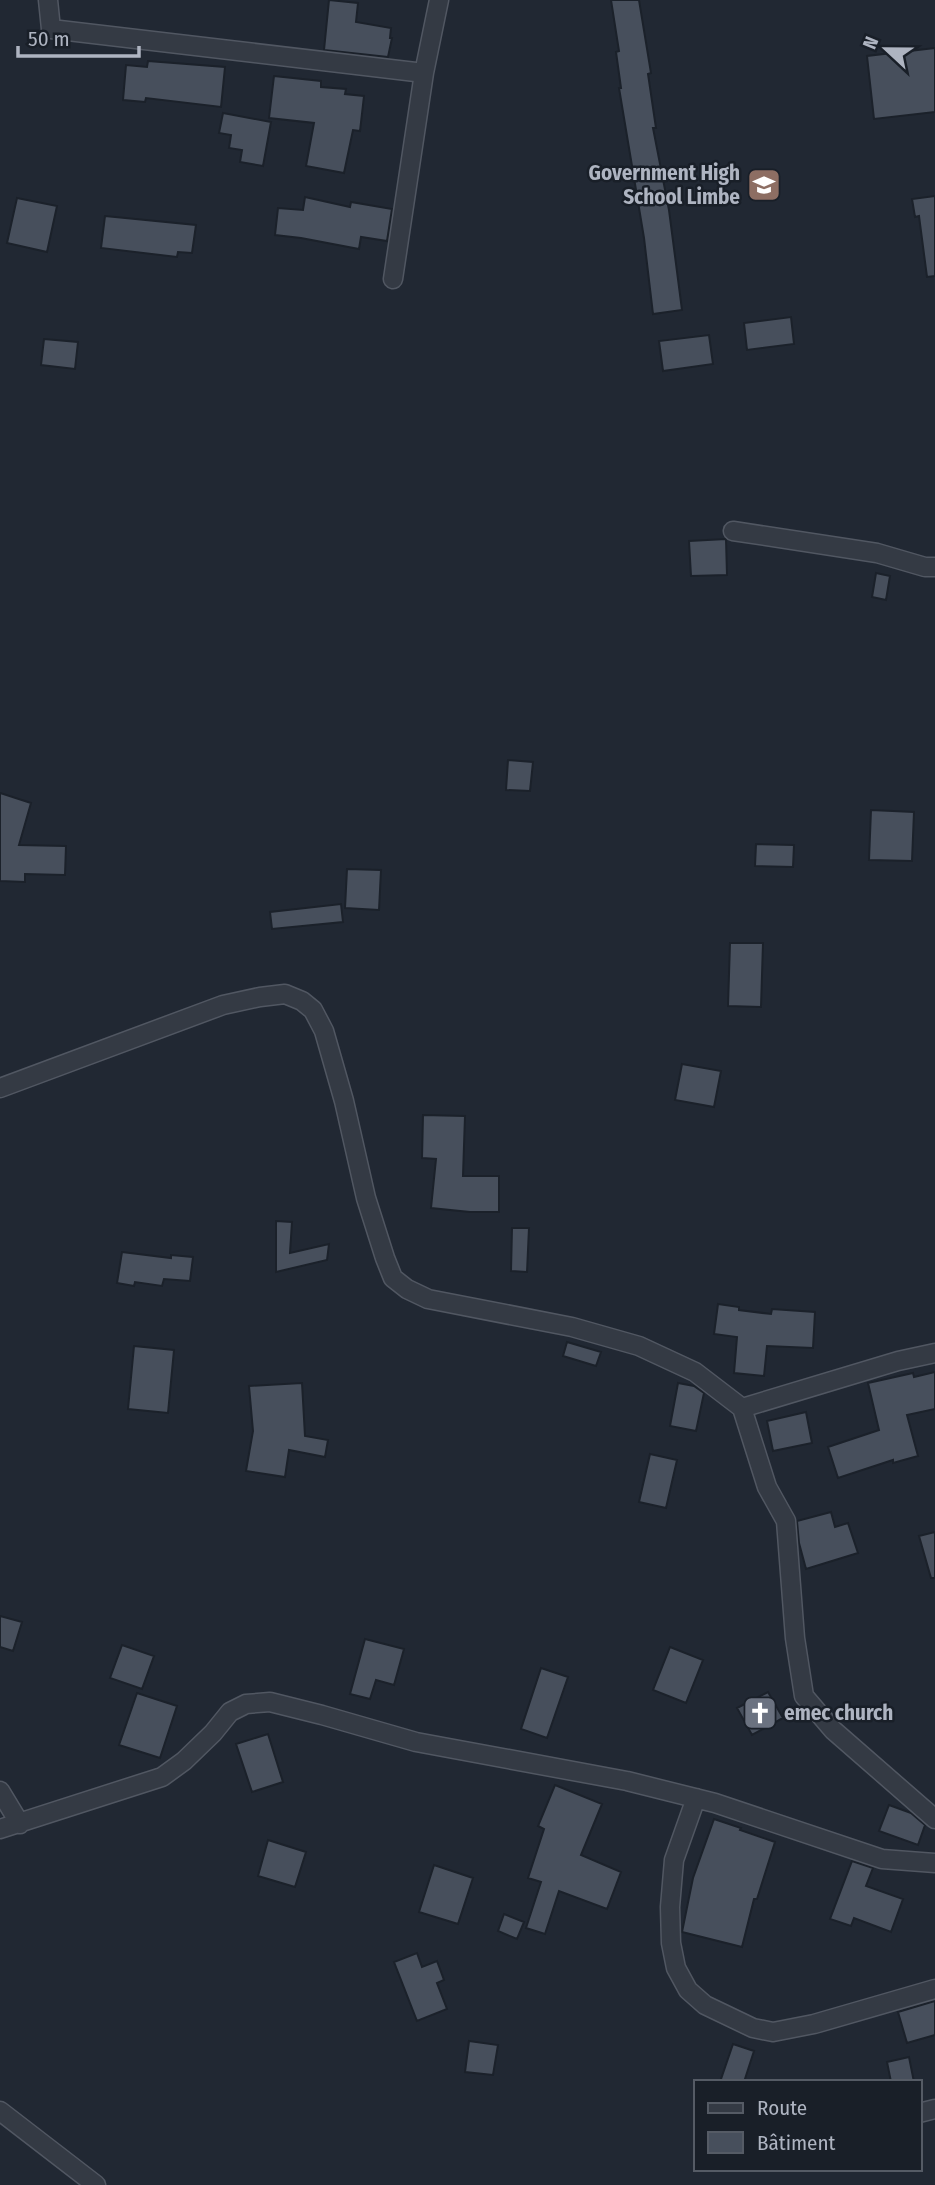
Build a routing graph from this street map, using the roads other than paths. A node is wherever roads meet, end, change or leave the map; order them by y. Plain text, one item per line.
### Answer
1 (48, 0) edge
2 (439, 0) edge
3 (424, 73) junction
4 (393, 279) dead end
5 (733, 531) dead end
6 (935, 567) edge
7 (0, 1088) edge
8 (935, 1353) edge
9 (742, 1409) junction
10 (0, 1791) edge
11 (696, 1798) junction
12 (935, 1819) edge
13 (20, 1824) junction
14 (0, 1829) edge
15 (935, 1863) edge
16 (935, 1989) edge
17 (0, 2111) edge
18 (96, 2185) edge

1 - 3 street
2 - 3 street
3 - 4 street
5 - 6 street
7 - 9 street
8 - 9 street
9 - 12 street
10 - 13 street
11 - 13 street
11 - 15 street
11 - 16 street
13 - 14 street
17 - 18 street

